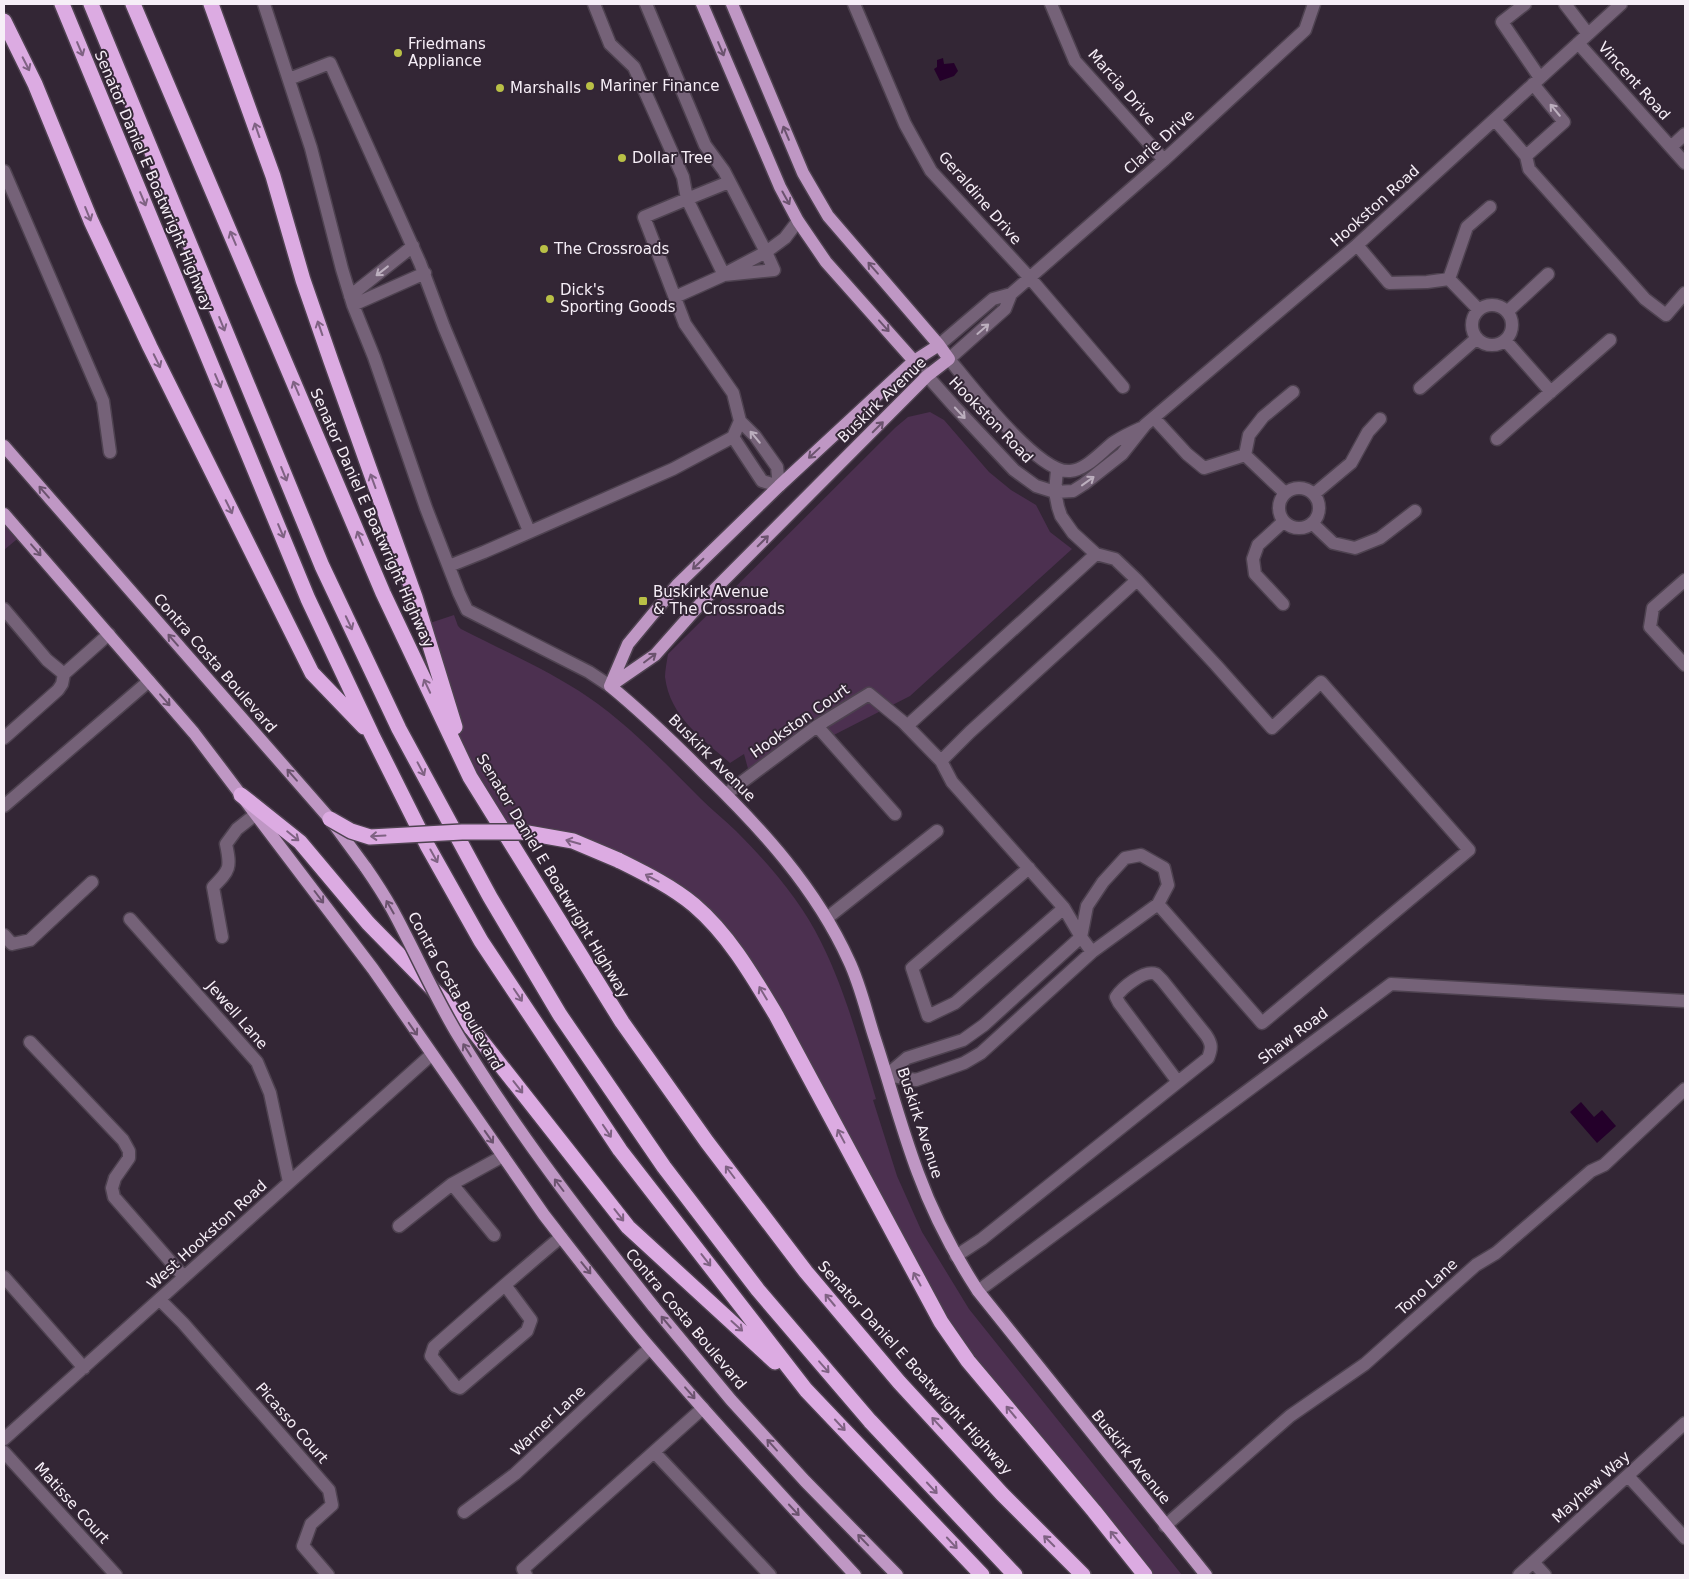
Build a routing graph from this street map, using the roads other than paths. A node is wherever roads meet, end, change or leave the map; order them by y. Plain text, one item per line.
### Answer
1 (62, 4) edge
2 (91, 4) edge
3 (133, 4) edge
4 (211, 4) edge
5 (264, 4) edge
6 (594, 4) edge
7 (646, 4) edge
8 (702, 4) edge
9 (732, 4) edge
10 (854, 4) edge
11 (1051, 4) edge
12 (1314, 4) edge
13 (1524, 4) edge
14 (1565, 4) edge
15 (1621, 4) edge
16 (4, 21) edge
17 (1583, 39) junction
18 (289, 79) junction
19 (1536, 81) junction
20 (1494, 120) junction
21 (1685, 134) edge
22 (1670, 147) junction
23 (1526, 156) junction
24 (1164, 160) junction
25 (1685, 163) edge
26 (4, 171) edge
27 (729, 182) junction
28 (686, 199) junction
29 (1490, 207) dead end
30 (798, 221) junction
31 (1357, 245) junction
32 (414, 246) junction
33 (766, 252) junction
34 (425, 273) junction
35 (1548, 274) dead end
36 (724, 275) junction
37 (1030, 278) junction
38 (1449, 279) junction
39 (1685, 293) edge
40 (1010, 294) junction
41 (675, 297) junction
42 (351, 300) junction
43 (1479, 310) junction
44 (1507, 312) junction
45 (1477, 338) junction
46 (1505, 340) junction
47 (1610, 340) dead end
48 (939, 345) junction
49 (949, 358) junction
50 (914, 360) junction
51 (927, 376) junction
52 (1124, 387) dead end
53 (1420, 388) dead end
54 (1293, 392) dead end
55 (1551, 392) junction
56 (1380, 419) dead end
57 (740, 422) junction
58 (1150, 422) junction
59 (733, 437) junction
60 (1497, 439) dead end
61 (4, 446) edge
62 (110, 452) dead end
63 (1245, 455) junction
64 (1057, 470) junction
65 (779, 486) junction
66 (1055, 492) junction
67 (1285, 493) junction
68 (1314, 494) junction
69 (1415, 512) dead end
70 (4, 514) edge
71 (1283, 522) junction
72 (1312, 524) junction
73 (529, 531) junction
74 (1096, 554) junction
75 (448, 566) junction
76 (1137, 580) junction
77 (1685, 580) edge
78 (1283, 604) dead end
79 (4, 609) edge
80 (109, 634) junction
81 (1685, 666) edge
82 (64, 674) junction
83 (148, 681) junction
84 (610, 686) junction
85 (818, 726) junction
86 (907, 726) junction
87 (372, 735) junction
88 (4, 738) edge
89 (941, 761) junction
90 (470, 777) junction
91 (726, 794) junction
92 (241, 795) junction
93 (4, 806) edge
94 (256, 814) junction
95 (895, 814) dead end
96 (330, 819) junction
97 (936, 831) dead end
98 (1029, 868) junction
99 (92, 882) dead end
100 (1158, 904) junction
101 (1064, 908) junction
102 (827, 918) junction
103 (130, 919) dead end
104 (4, 935) edge
105 (222, 937) dead end
106 (1081, 937) junction
107 (1092, 952) junction
108 (1685, 1001) edge
109 (30, 1042) dead end
110 (431, 1054) junction
111 (887, 1075) junction
112 (1178, 1082) junction
113 (1685, 1090) edge
114 (503, 1156) junction
115 (289, 1182) junction
116 (452, 1184) junction
117 (399, 1226) dead end
118 (494, 1234) dead end
119 (561, 1237) junction
120 (956, 1256) junction
121 (4, 1277) edge
122 (184, 1277) junction
123 (505, 1285) junction
124 (978, 1291) junction
125 (160, 1300) junction
126 (650, 1348) junction
127 (84, 1368) junction
128 (806, 1390) junction
129 (703, 1408) junction
130 (1685, 1423) edge
131 (4, 1439) edge
132 (4, 1452) edge
133 (654, 1452) junction
134 (1628, 1476) junction
135 (464, 1512) dead end
136 (1165, 1526) junction
137 (1685, 1538) edge
138 (1534, 1562) junction
139 (116, 1575) edge
140 (328, 1575) edge
141 (526, 1575) edge
142 (770, 1575) edge
143 (855, 1575) edge
144 (897, 1575) edge
145 (982, 1575) edge
146 (1015, 1575) edge
147 (1083, 1575) edge
148 (1145, 1575) edge
149 (1206, 1575) edge
150 (1519, 1575) edge
151 (1545, 1575) edge

1 -> 87 highway, Senator Daniel E Boatwright Highway
2 -> 146 highway
90 -> 3 highway, Senator Daniel E Boatwright Highway
90 -> 4 highway
5 - 18 street
6 - 28 street
7 - 27 street
8 -> 30 main road, Buskirk Avenue
48 -> 9 main road, Buskirk Avenue
10 - 37 street, Geraldine Drive
11 - 24 street, Marcia Drive
12 - 24 street, Clarie Drive
13 - 19 street
14 - 17 street, Vincent Road
15 - 17 street, Hookston Road
16 -> 87 highway
17 - 19 street, Hookston Road
17 - 22 street, Vincent Road
18 - 32 street
18 - 42 street
19 - 20 street, Hookston Road
23 -> 19 street
20 - 23 street
20 - 31 street, Hookston Road
21 - 22 street
22 - 25 street, Vincent Road
23 - 39 street
24 - 37 street, Clarie Drive
26 - 62 street
27 - 28 street
27 - 33 street
28 - 36 street
28 - 41 street
29 - 38 street
30 - 33 street
30 -> 50 main road, Buskirk Avenue
31 - 38 street
31 - 58 street, Hookston Road
32 - 34 street
32 -> 42 street
33 - 36 street
33 - 36 street
34 - 42 street
34 - 73 street
35 - 44 street
36 - 41 street
37 - 40 street, Clarie Drive
37 - 52 street, Geraldine Drive
38 - 43 street
40 - 48 street, Clarie Drive
49 -> 40 street, Clarie Drive
41 - 57 street
42 - 75 street
43 - 44 street
43 - 45 street
44 - 46 street
45 - 46 street
45 - 53 street
46 - 55 street
47 - 55 street
48 - 49 main road, Buskirk Avenue
48 - 50 main road, Buskirk Avenue
49 - 51 main road, Buskirk Avenue
49 - 64 street, Hookston Road
50 - 51 street, Hookston Road
50 -> 65 main road, Buskirk Avenue
51 -> 66 street, Hookston Road
84 -> 51 main road, Buskirk Avenue
54 - 63 street
55 - 60 street
56 - 68 street
57 - 59 street
65 -> 57 street
58 - 63 street
58 - 64 street, Hookston Road
66 -> 58 street, Hookston Road
59 - 65 street
59 - 73 street
96 -> 61 main road, Contra Costa Boulevard
63 - 67 street
64 - 66 street
65 -> 84 main road, Buskirk Avenue
66 - 74 street
67 - 68 street
67 - 71 street
68 - 72 street
69 - 72 street
70 -> 80 main road
71 - 72 street
71 - 78 street
73 - 75 street
74 - 76 street
74 - 86 street
75 - 84 street
76 - 89 street
76 - 100 street
77 - 81 street
79 - 82 street
80 - 82 street
80 - 83 main road
82 - 88 street
83 -> 92 main road
83 - 93 street
84 - 91 main road, Buskirk Avenue
85 - 86 street, Hookston Court
85 - 91 street, Hookston Court
85 - 95 street
86 - 89 street
87 -> 128 highway, Senator Daniel E Boatwright Highway
89 - 98 street
147 -> 90 highway, Senator Daniel E Boatwright Highway
91 - 102 main road, Buskirk Avenue
92 - 94 main road
92 -> 128 highway
94 - 105 street
94 -> 110 main road
144 -> 96 main road, Contra Costa Boulevard, bridge
148 -> 96 highway, bridge
97 - 102 street
98 - 101 street
98 - 101 street
99 - 104 street
100 - 106 street
100 - 107 street
101 - 106 street
102 - 111 main road, Buskirk Avenue
103 - 115 street, Jewell Lane
106 - 107 street
106 - 111 street
107 - 111 street
108 - 124 street, Shaw Road
109 - 122 street
110 -> 114 main road
110 - 115 street, West Hookston Road
111 - 120 main road, Buskirk Avenue
112 - 112 street
112 - 120 street
113 - 136 street, Tono Lane
114 - 116 street
114 - 119 main road
115 - 122 street, West Hookston Road
116 - 117 street
116 - 118 street
119 - 123 street
119 -> 126 main road
120 - 124 main road, Buskirk Avenue
121 - 127 street
122 - 125 street, West Hookston Road
123 - 123 street
124 - 136 main road, Buskirk Avenue
125 - 127 street, West Hookston Road
125 - 140 street, Picasso Court
126 -> 129 main road
126 - 135 street, Warner Lane
127 - 131 street, West Hookston Road
128 -> 145 highway, Senator Daniel E Boatwright Highway
129 - 133 street
129 -> 143 main road
130 - 134 street, Mayhew Way
132 - 139 street, Matisse Court
133 - 141 street
133 - 142 street
134 - 137 street
134 - 138 street, Mayhew Way
136 - 149 main road, Buskirk Avenue
138 - 150 street, Mayhew Way
138 - 151 street

